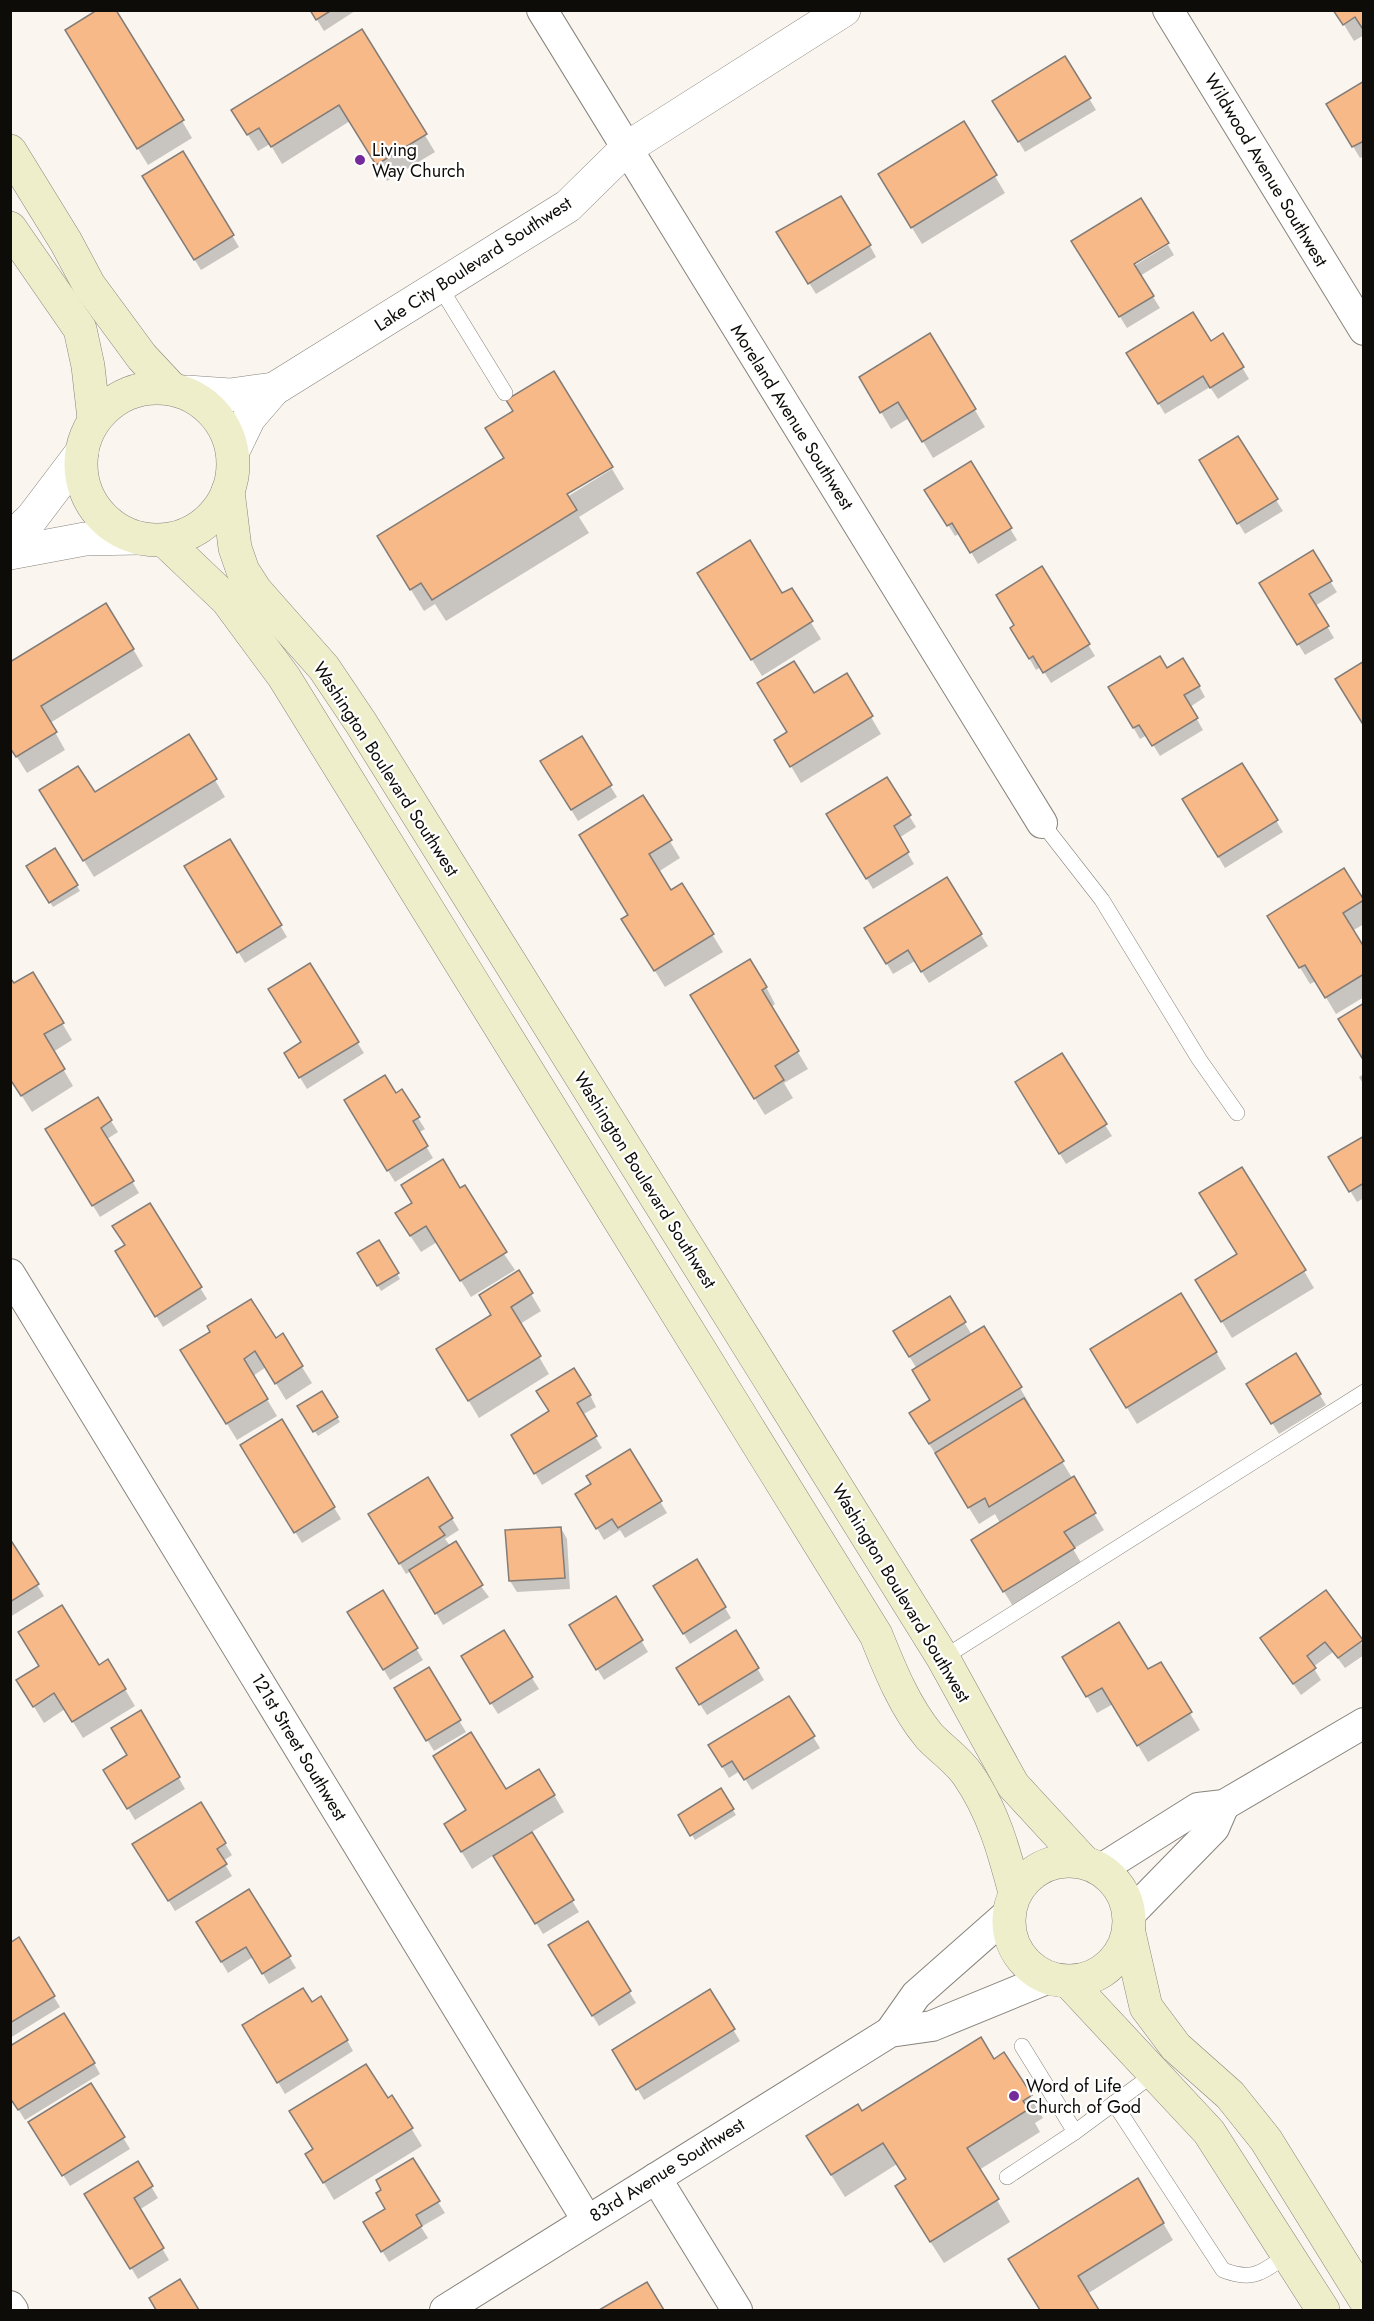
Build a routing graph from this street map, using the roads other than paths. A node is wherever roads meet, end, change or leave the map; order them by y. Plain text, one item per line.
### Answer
1 (542, 10) edge
2 (844, 10) edge
3 (1168, 10) edge
4 (627, 148) junction
5 (10, 151) edge
6 (10, 228) edge
7 (440, 287) junction
8 (1364, 330) edge
9 (274, 389) junction
10 (179, 391) junction
11 (505, 393) dead end
12 (94, 419) junction
13 (233, 451) junction
14 (82, 452) junction
15 (228, 491) junction
16 (10, 539) edge
17 (152, 540) junction
18 (10, 553) edge
19 (1042, 823) joint
20 (1237, 1113) dead end
21 (10, 1274) edge
22 (1364, 1392) edge
23 (943, 1658) junction
24 (1364, 1723) edge
25 (1224, 1805) junction
26 (1092, 1866) junction
27 (1012, 1903) junction
28 (1129, 1924) junction
29 (1059, 1980) junction
30 (890, 2032) junction
31 (1022, 2046) dead end
32 (1155, 2073) junction
33 (1114, 2103) junction
34 (1075, 2132) junction
35 (1007, 2177) dead end
36 (656, 2178) junction
37 (587, 2220) junction
38 (1287, 2255) junction
39 (1364, 2298) edge
40 (10, 2306) edge
41 (13, 2310) edge
42 (445, 2310) edge
43 (737, 2310) edge
44 (1323, 2310) edge

1 - 4 street, Moreland Avenue Southwest
2 - 4 street, Lake City Boulevard Southwest
3 - 8 street, Wildwood Avenue Southwest
4 - 7 street, Lake City Boulevard Southwest
4 - 19 street, Moreland Avenue Southwest
5 - 10 main road
6 - 12 main road
7 - 9 street, Lake City Boulevard Southwest
7 - 11 lane
9 - 10 street, Lake City Boulevard Southwest
9 - 13 street, Lake City Boulevard Southwest
10 - 12 main road
10 - 13 main road
12 - 14 main road
13 - 15 main road
14 - 16 street
14 - 17 main road
15 - 17 main road
15 - 23 main road, Washington Boulevard Southwest
17 - 18 street
17 - 27 main road, Washington Boulevard Southwest
19 - 20 lane
21 - 37 street, 121st Street Southwest
22 - 23 lane
23 - 26 main road, Washington Boulevard Southwest
24 - 25 street
25 - 26 street
25 - 28 street
26 - 27 main road
26 - 28 main road
27 - 29 main road
27 - 30 street, 83rd Avenue Southwest
28 - 29 main road
28 - 39 main road
29 - 30 street, 83rd Avenue Southwest
29 - 32 main road
30 - 36 street, 83rd Avenue Southwest
31 - 34 lane
32 - 33 lane
32 - 38 main road
33 - 34 lane
33 - 38 lane
34 - 35 lane
36 - 37 street, 83rd Avenue Southwest
36 - 43 street
37 - 42 street, 83rd Avenue Southwest
38 - 44 main road
40 - 41 street

